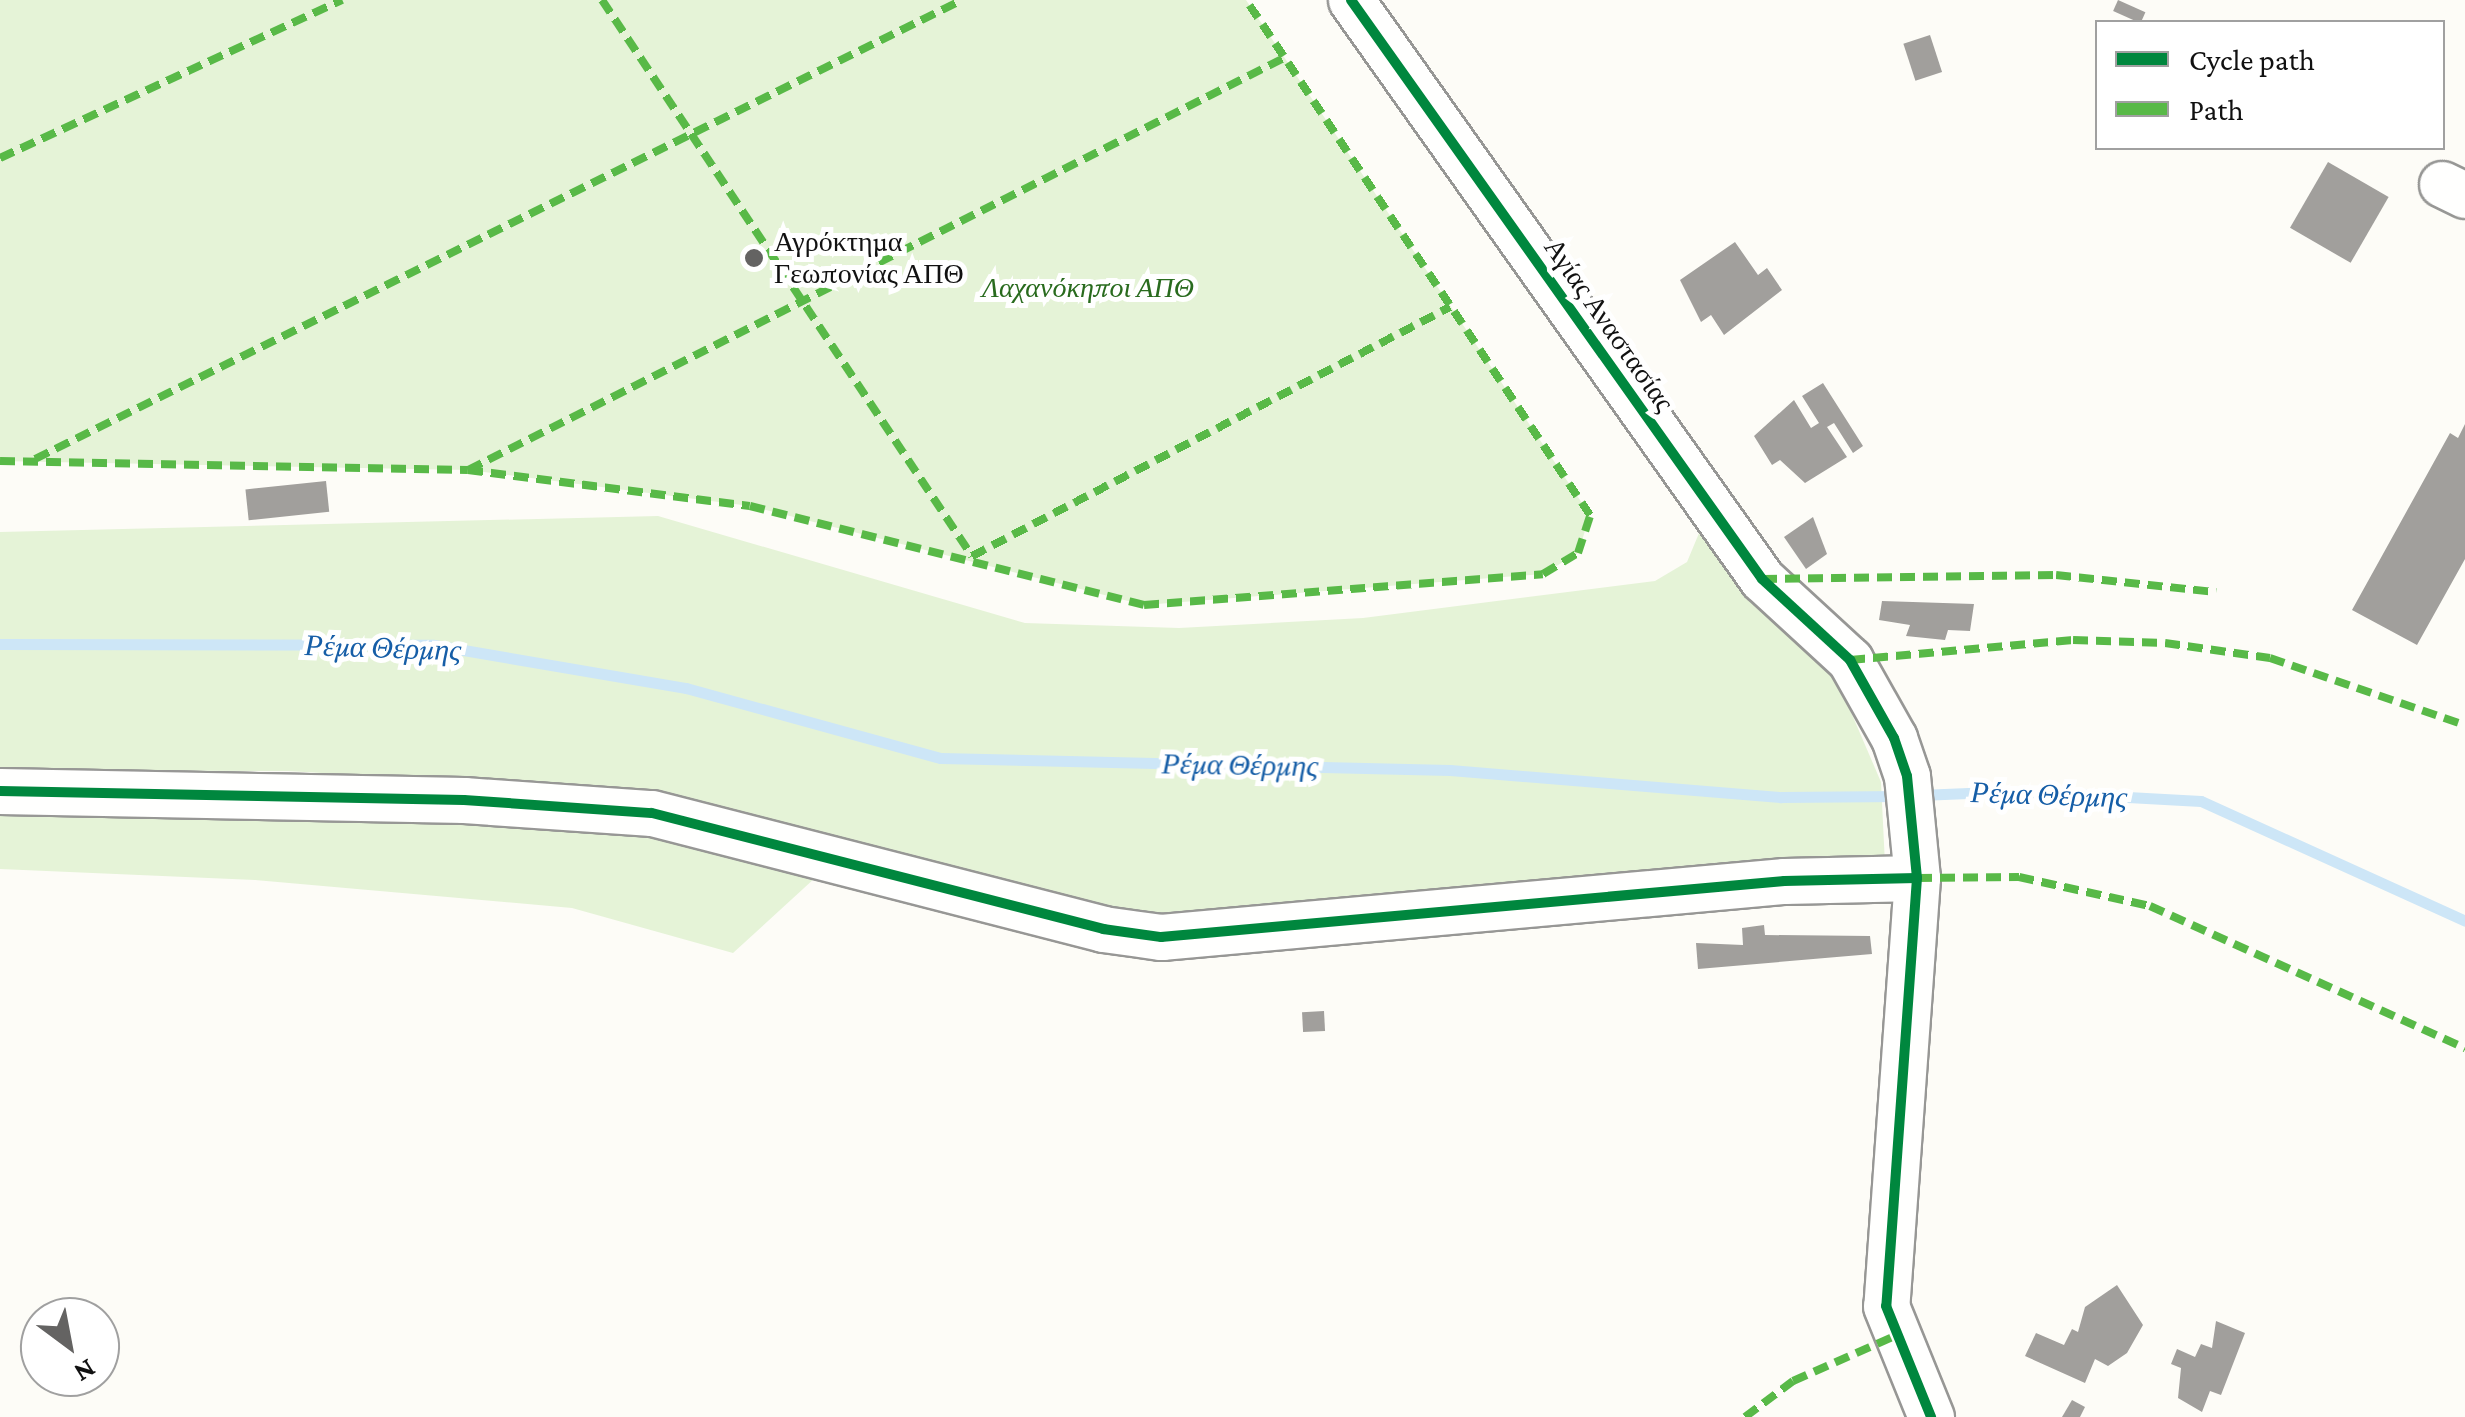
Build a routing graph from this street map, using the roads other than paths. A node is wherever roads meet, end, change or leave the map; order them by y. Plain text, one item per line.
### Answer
1 (1352, 0) edge
2 (0, 792) edge
3 (1917, 878) junction
4 (1930, 1417) edge

1 - 3 street, Αγίας Αναστασίας
2 - 3 street
3 - 4 street, Αγίας Αναστασίας

